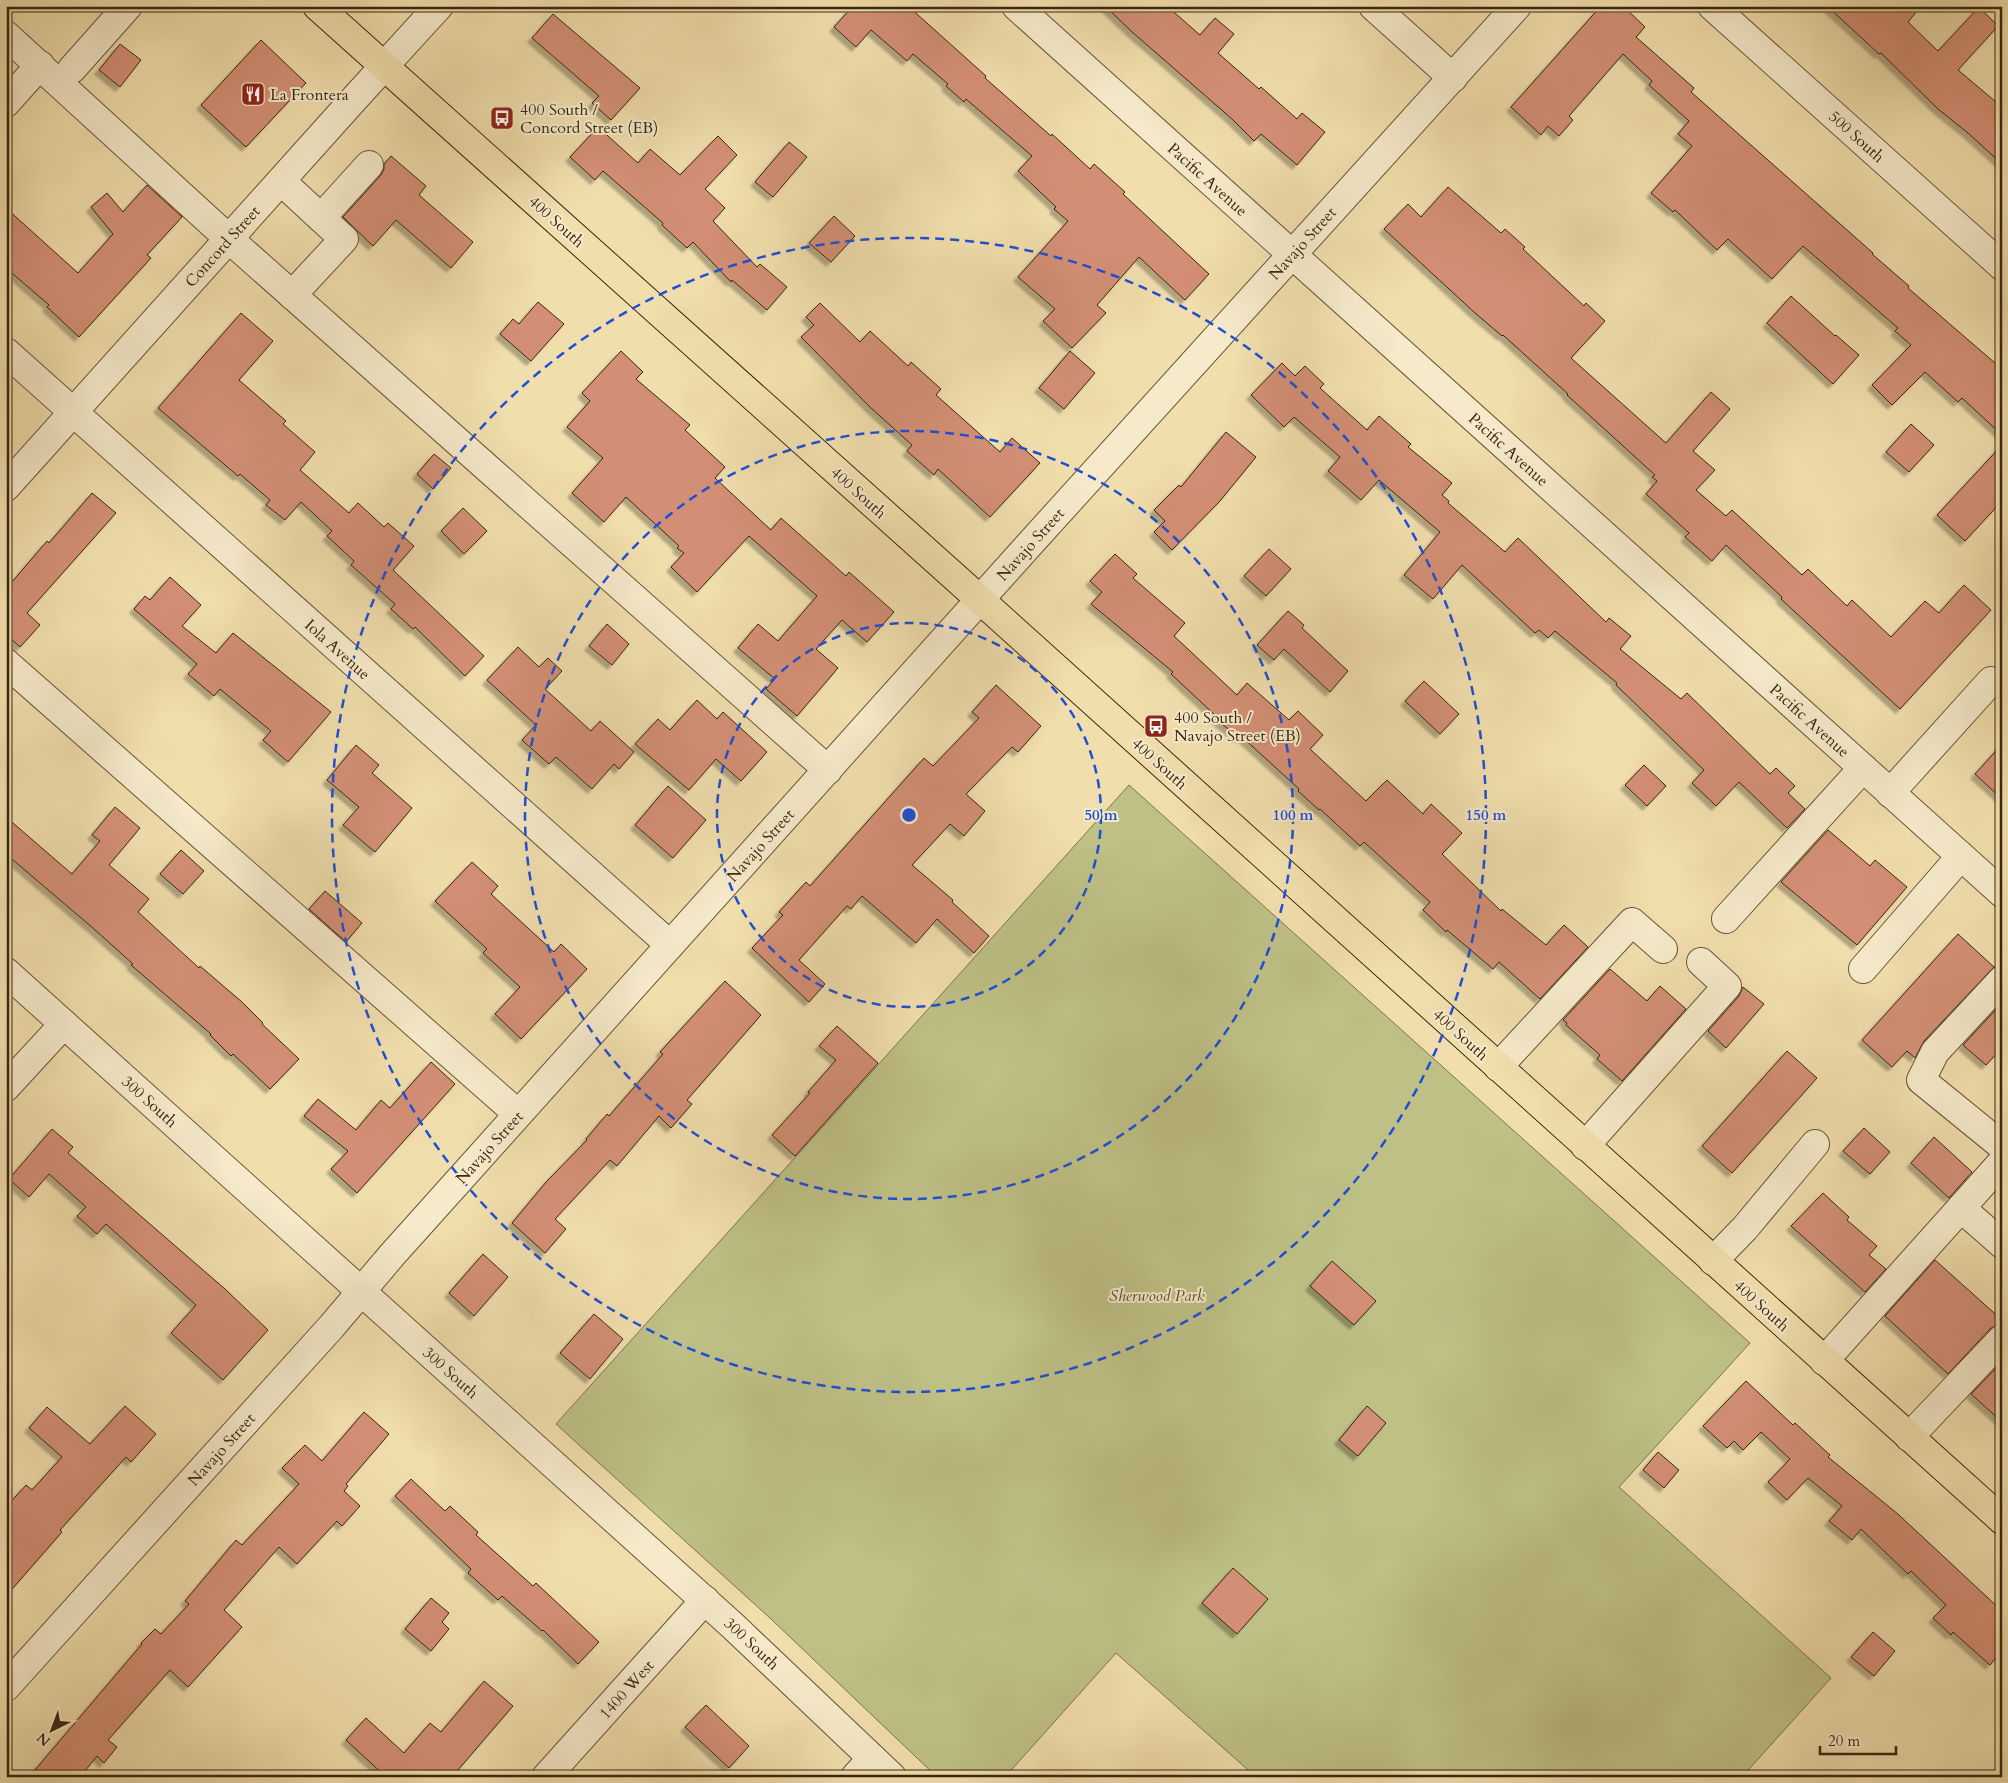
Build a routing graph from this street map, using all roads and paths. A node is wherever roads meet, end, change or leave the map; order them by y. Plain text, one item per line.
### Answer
1 (128, 6) edge
2 (317, 6) edge
3 (439, 6) edge
4 (1016, 6) edge
5 (1373, 6) edge
6 (1517, 6) edge
7 (1712, 6) edge
8 (6, 35) edge
9 (40, 65) junction
10 (385, 67) junction
11 (72, 69) dead end
12 (1453, 78) junction
13 (6, 103) edge
14 (369, 165) dead end
15 (281, 181) junction
16 (321, 218) junction
17 (229, 239) junction
18 (1292, 254) junction
19 (2002, 266) edge
20 (292, 295) junction
21 (6, 352) edge
22 (74, 412) junction
23 (6, 487) edge
24 (980, 600) junction
25 (6, 663) edge
26 (1991, 681) dead end
27 (1863, 768) junction
28 (828, 770) junction
29 (1890, 793) junction
30 (1961, 856) junction
31 (2002, 893) edge
32 (1726, 919) dead end
33 (670, 945) junction
34 (1662, 949) dead end
35 (1700, 962) dead end
36 (1863, 969) dead end
37 (6, 972) edge
38 (2002, 980) edge
39 (64, 1024) junction
40 (1498, 1067) junction
41 (6, 1087) edge
42 (518, 1114) junction
43 (1815, 1144) dead end
44 (1585, 1146) junction
45 (2002, 1146) edge
46 (2002, 1162) edge
47 (1961, 1208) junction
48 (2002, 1244) edge
49 (1713, 1261) junction
50 (361, 1291) junction
51 (2002, 1339) edge
52 (1824, 1360) junction
53 (1909, 1437) junction
54 (2000, 1515) edge
55 (705, 1600) junction
56 (6, 1687) edge
57 (863, 1767) edge
58 (546, 1777) edge
59 (892, 1777) edge

1 - 11 street
2 - 10 main road, 400 South
3 - 10 street, Concord Street
4 - 18 street, Pacific Avenue
5 - 12 street
6 - 12 street, Navajo Street
7 - 19 street, 500 South
8 - 9 street
9 - 13 street
9 - 17 street
10 - 15 street, Concord Street
10 - 24 main road, 400 South
12 - 18 street, Navajo Street
14 - 16 street
15 - 16 street
15 - 17 street, Concord Street
16 - 20 street
17 - 20 street
17 - 22 street, Concord Street
18 - 24 street, Navajo Street
18 - 27 street, Pacific Avenue
20 - 28 street
21 - 22 street, Iola Avenue
22 - 23 street, Concord Street
22 - 33 street, Iola Avenue
24 - 28 street, Navajo Street
24 - 40 main road, 400 South
25 - 42 street
26 - 29 street
27 - 29 street, Pacific Avenue
27 - 32 street
28 - 33 street, Navajo Street
29 - 30 street, Pacific Avenue
30 - 31 street, Pacific Avenue
30 - 36 street
33 - 42 street, Navajo Street
34 - 40 street
35 - 44 street
37 - 39 street, 300 South
38 - 45 street
39 - 41 street
39 - 50 street, 300 South
40 - 44 main road, 400 South
42 - 50 street, Navajo Street
43 - 49 street
44 - 49 main road, 400 South
46 - 47 street
47 - 48 street
47 - 52 street
49 - 52 main road, 400 South
50 - 55 street, 300 South
50 - 56 street, Navajo Street
51 - 53 street
52 - 53 main road, 400 South
53 - 54 main road, 400 South
55 - 57 street, 300 South
55 - 58 street, 1400 West
57 - 59 street, 300 South

